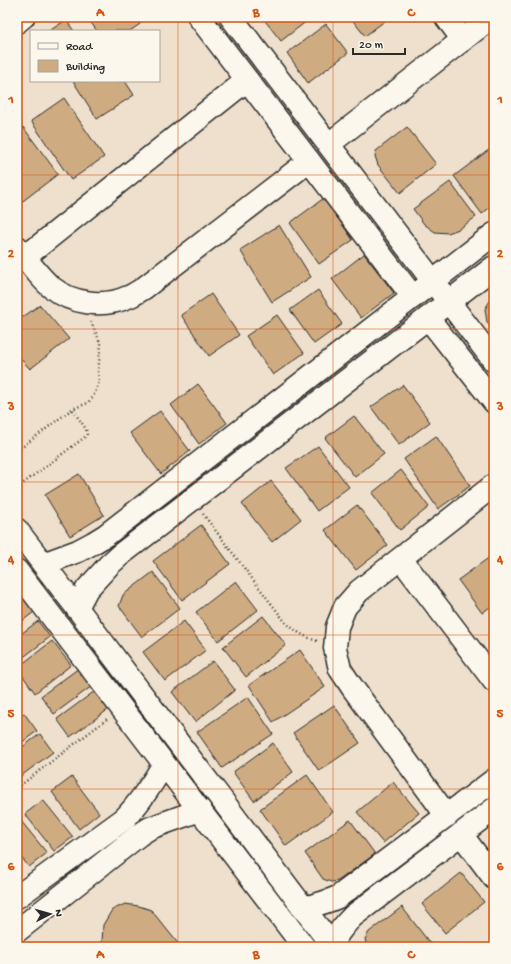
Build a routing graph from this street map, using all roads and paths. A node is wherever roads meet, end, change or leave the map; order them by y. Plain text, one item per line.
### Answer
1 (23, 17) edge
2 (199, 17) edge
3 (231, 17) edge
4 (446, 17) edge
5 (492, 17) edge
6 (17, 22) edge
7 (463, 40) junction
8 (247, 80) junction
9 (329, 144) junction
10 (309, 161) junction
11 (494, 234) edge
12 (21, 252) edge
13 (494, 267) edge
14 (434, 281) junction
15 (413, 297) junction
16 (450, 302) junction
17 (428, 318) junction
18 (90, 320) dead end
19 (494, 360) edge
20 (494, 402) edge
21 (271, 406) junction
22 (72, 409) junction
23 (286, 427) junction
24 (17, 451) edge
25 (494, 485) edge
26 (17, 488) edge
27 (192, 500) junction
28 (17, 530) edge
29 (401, 558) junction
30 (43, 564) junction
31 (17, 571) edge
32 (82, 614) junction
33 (66, 636) junction
34 (335, 648) junction
35 (494, 680) edge
36 (121, 708) junction
37 (164, 764) junction
38 (494, 780) edge
39 (17, 788) edge
40 (494, 809) edge
41 (200, 810) junction
42 (447, 816) junction
43 (461, 834) junction
44 (494, 878) edge
45 (17, 898) edge
46 (303, 908) junction
47 (17, 931) edge
48 (332, 946) edge
49 (304, 947) edge

1 - 6 street
2 - 8 street
3 - 9 street
4 - 7 street
5 - 7 street
7 - 9 street
8 - 10 street
8 - 12 street
9 - 14 street
10 - 12 street
10 - 15 street
11 - 14 street
13 - 16 street
14 - 15 street
14 - 16 street
15 - 21 street
16 - 17 street
16 - 19 street
17 - 20 street
17 - 23 street
18 - 22 path
21 - 23 street
21 - 30 street
22 - 24 path
22 - 26 path
23 - 27 street
25 - 29 street
27 - 32 street
27 - 34 path
28 - 30 street
29 - 34 street
29 - 35 street
30 - 32 street
31 - 33 street
32 - 33 street
32 - 46 street
33 - 36 street
34 - 42 street
36 - 37 street
36 - 39 path
37 - 41 street
37 - 45 street
38 - 42 street
40 - 43 street
41 - 47 street
41 - 49 street
42 - 46 street
43 - 44 street
43 - 48 street
46 - 48 street

